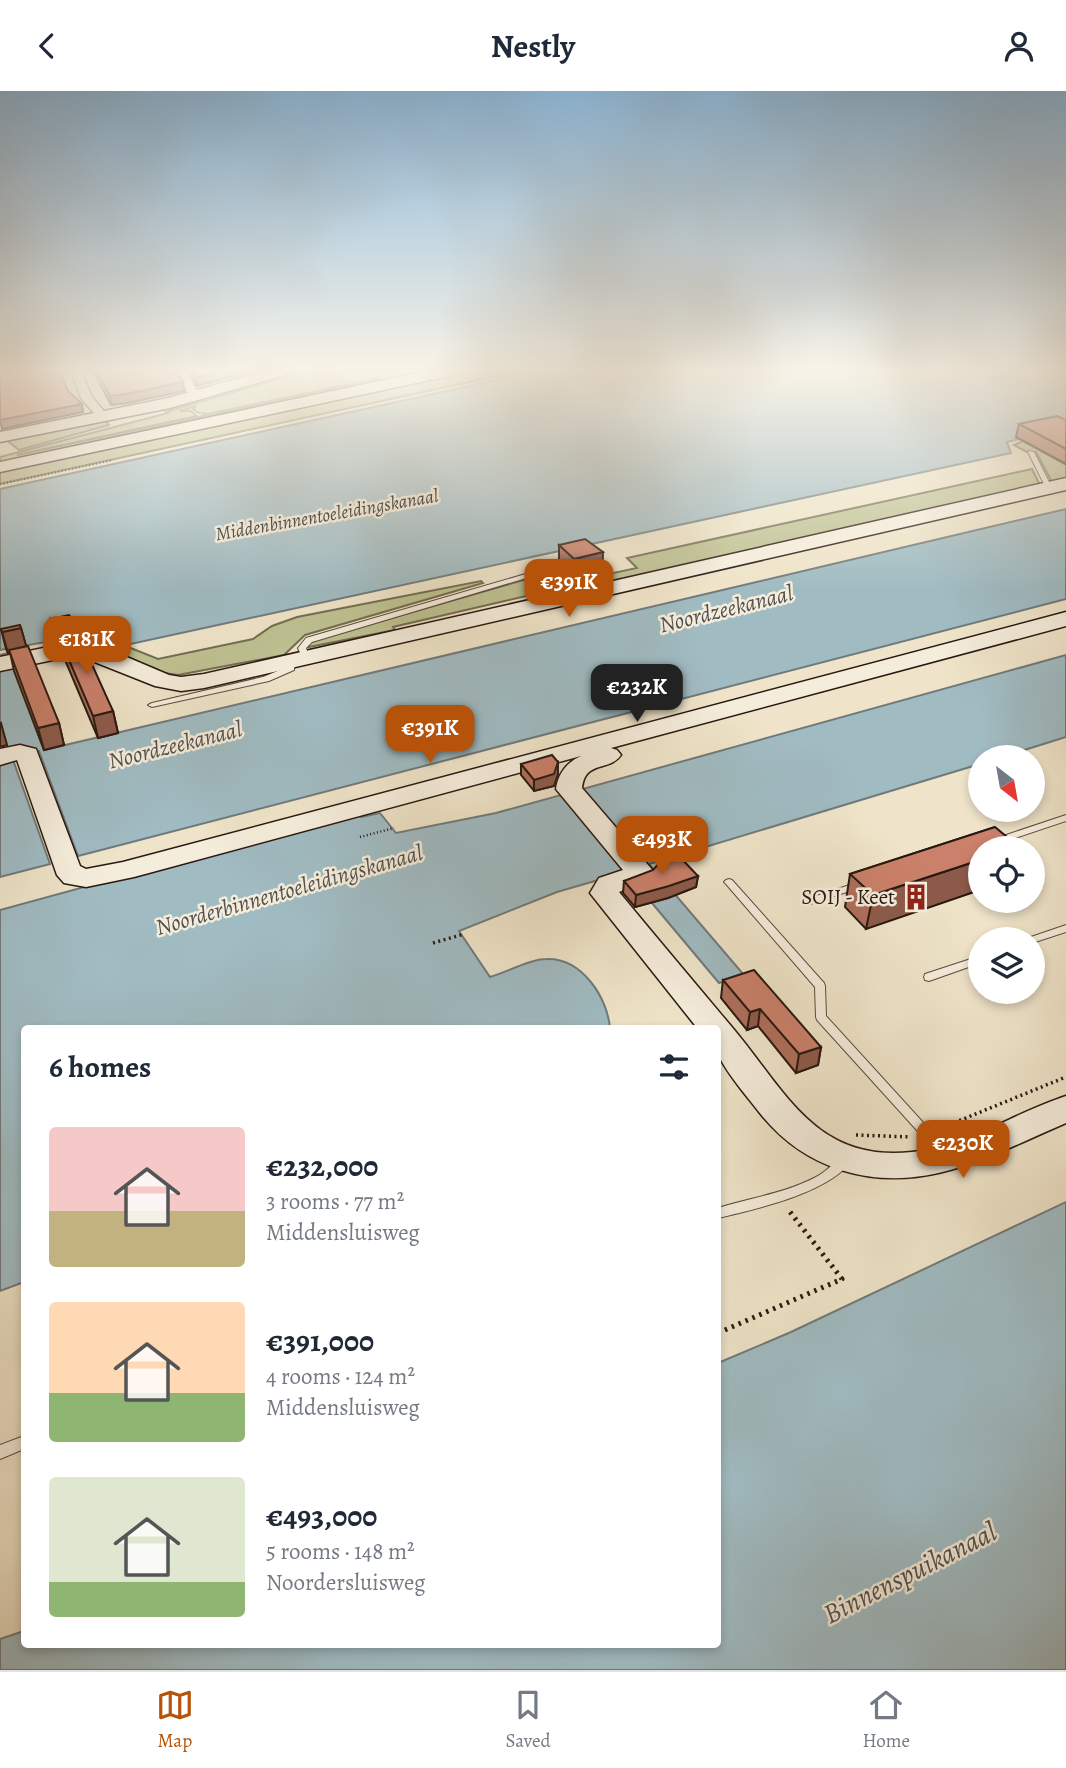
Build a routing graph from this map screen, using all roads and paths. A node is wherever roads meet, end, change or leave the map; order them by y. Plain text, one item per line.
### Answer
1 (114, 443) edge
2 (1031, 452) dead end
3 (0, 467) edge
4 (1058, 486) edge
5 (539, 573) dead end
6 (1066, 619) edge
7 (299, 659) junction
8 (0, 664) edge
9 (777, 696) junction
10 (152, 705) dead end
11 (4, 756) edge
12 (1066, 818) edge
13 (394, 828) dead end
14 (1011, 836) edge
15 (360, 837) dead end
16 (874, 880) edge
17 (729, 882) dead end
18 (810, 901) dead end
19 (1066, 928) edge
20 (464, 934) dead end
21 (1045, 935) edge
22 (433, 943) dead end
23 (968, 963) edge
24 (929, 977) dead end
25 (713, 1025) edge
26 (721, 1035) edge
27 (1066, 1077) edge
28 (1066, 1109) edge
29 (937, 1145) junction
30 (848, 1146) junction
31 (778, 1195) junction
32 (721, 1212) edge
33 (721, 1332) edge
34 (21, 1445) edge
35 (0, 1452) edge

1 - 3 street
2 - 4 lane
4 - 7 street
5 - 7 lane
6 - 9 street
7 - 8 street
7 - 10 lane
9 - 11 street
9 - 25 street
12 - 14 lane
13 - 15 path
16 - 18 lane
17 - 29 lane
19 - 21 lane
20 - 22 path
23 - 24 lane
26 - 30 street
27 - 29 path
28 - 29 street
29 - 30 path
29 - 30 street
30 - 31 lane
31 - 32 lane
31 - 33 path
34 - 35 lane

